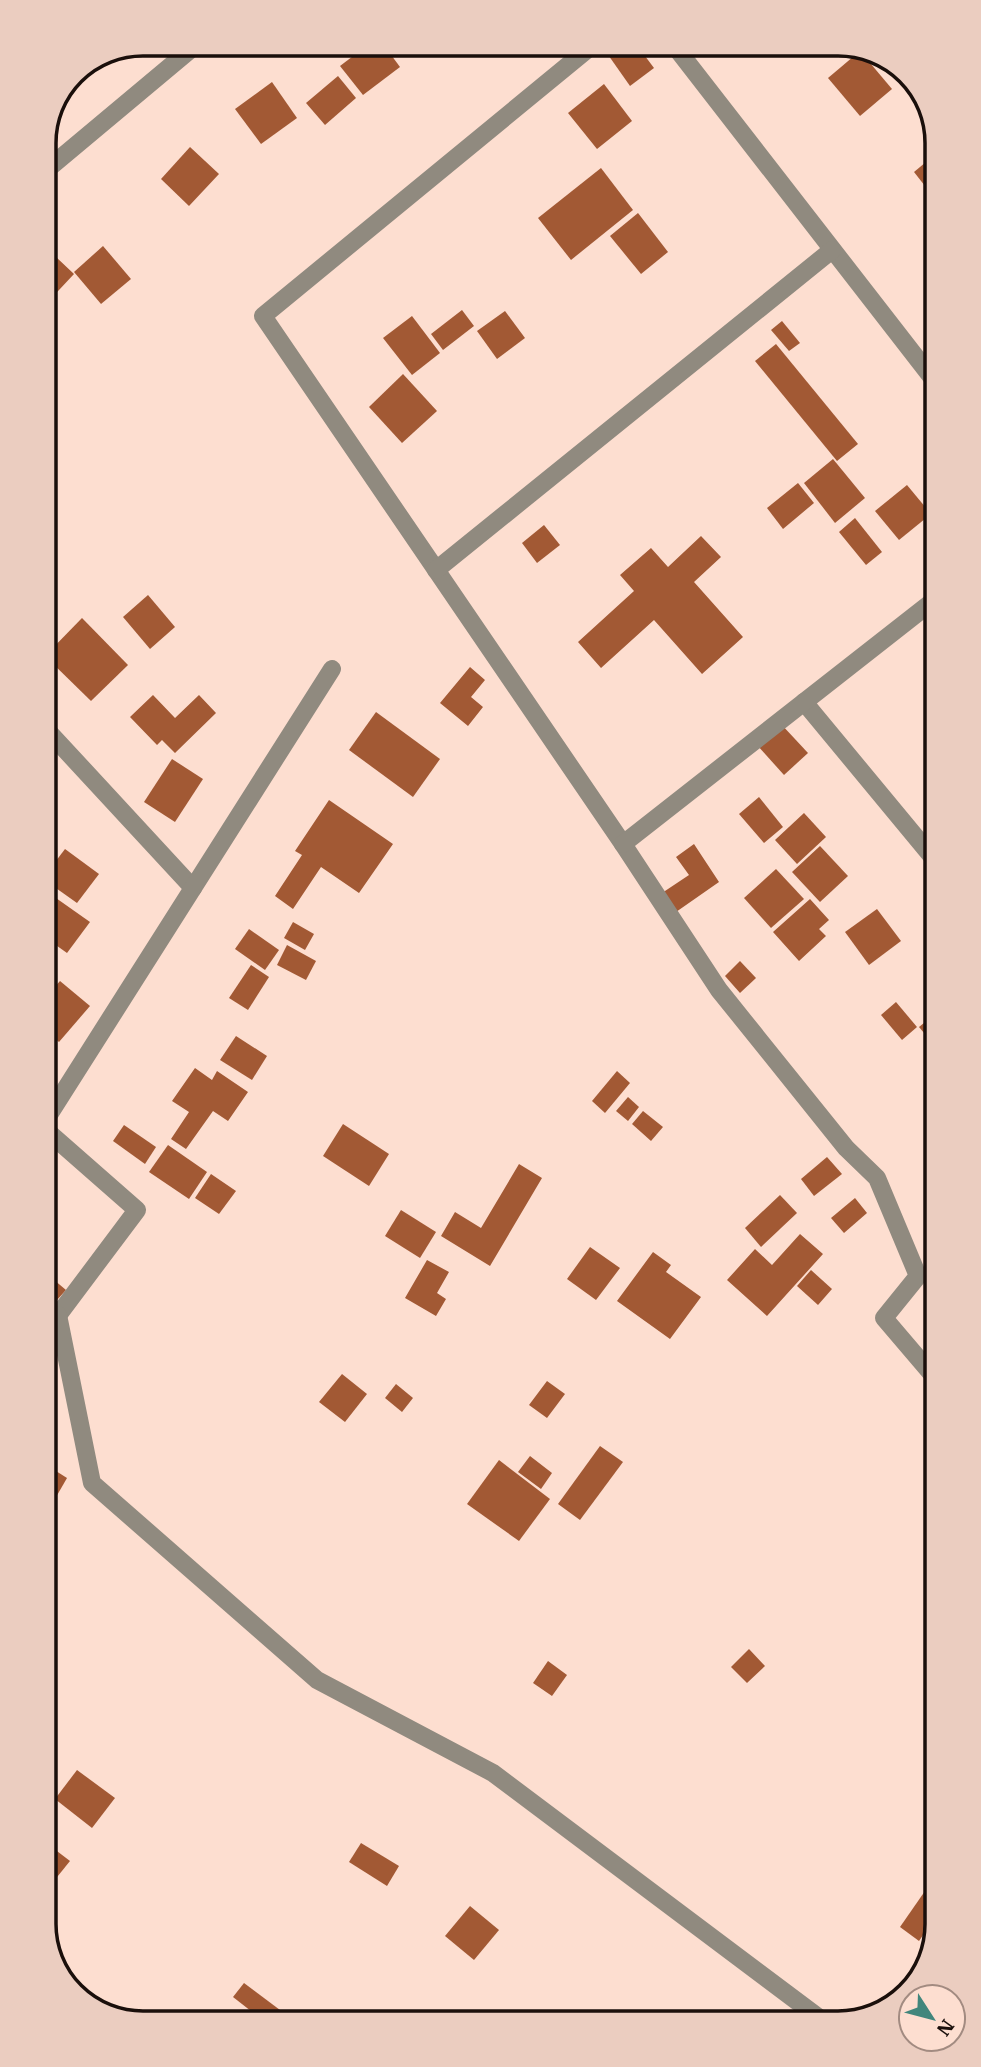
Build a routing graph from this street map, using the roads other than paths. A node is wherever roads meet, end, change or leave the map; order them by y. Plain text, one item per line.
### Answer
1 (183, 56) edge
2 (579, 56) edge
3 (682, 56) edge
4 (56, 162) edge
5 (832, 250) junction
6 (925, 369) edge
7 (436, 570) junction
8 (925, 607) edge
9 (332, 669) dead end
10 (804, 702) junction
11 (56, 740) edge
12 (623, 844) junction
13 (925, 848) edge
14 (193, 888) junction
15 (56, 1104) edge
16 (56, 1139) edge
17 (56, 1318) edge
18 (56, 1334) edge
19 (925, 1366) edge
20 (810, 2011) edge

1 - 4 street
2 - 7 street
3 - 5 street
5 - 6 street
5 - 7 street
7 - 12 street
8 - 10 street
9 - 14 street
10 - 12 street
10 - 13 street
11 - 14 street
12 - 19 street
14 - 15 street
16 - 17 street
18 - 20 street

